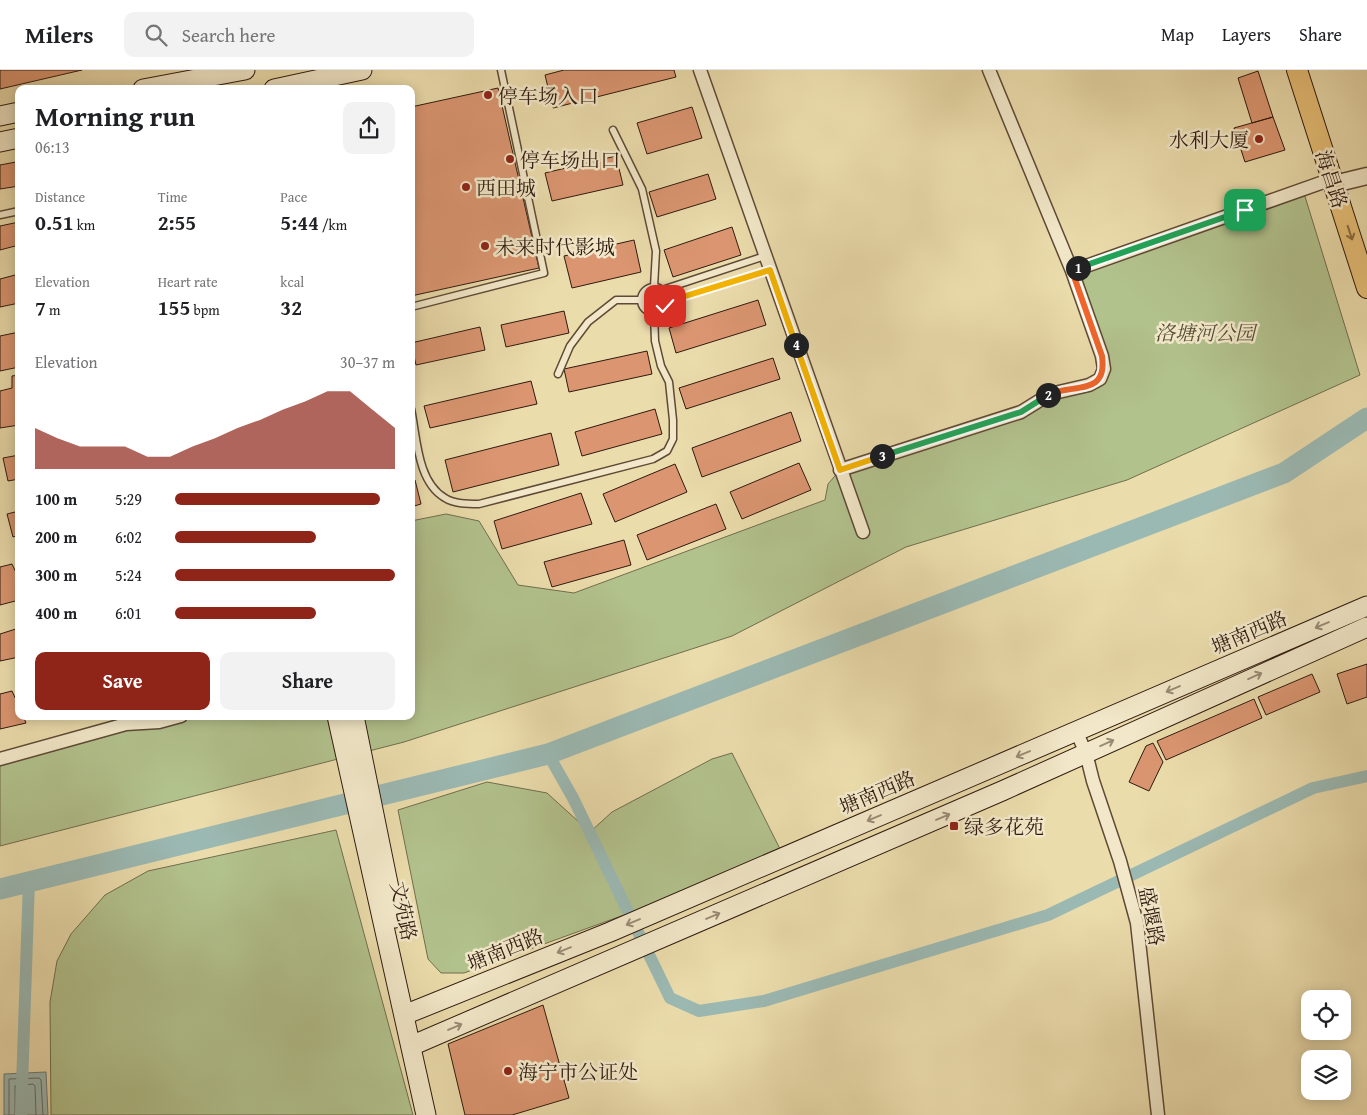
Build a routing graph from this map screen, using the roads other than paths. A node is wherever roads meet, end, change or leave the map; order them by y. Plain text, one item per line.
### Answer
1 (245, 70) edge
2 (362, 70) edge
3 (501, 70) edge
4 (700, 70) edge
5 (989, 70) edge
6 (1297, 70) edge
7 (1311, 70) edge
8 (203, 79) edge
9 (167, 85) edge
10 (293, 85) edge
11 (15, 113) edge
12 (0, 116) edge
13 (613, 130) dead end
14 (15, 139) edge
15 (0, 142) edge
16 (1367, 176) edge
17 (1338, 181) junction
18 (15, 212) edge
19 (0, 215) edge
20 (1367, 242) edge
21 (765, 256) junction
22 (770, 270) junction
23 (1072, 271) junction
24 (654, 288) junction
25 (1367, 288) edge
26 (662, 290) junction
27 (641, 300) junction
28 (666, 302) junction
29 (415, 306) edge
30 (654, 313) junction
31 (558, 374) dead end
32 (415, 428) edge
33 (840, 470) junction
34 (862, 532) dead end
35 (1367, 606) edge
36 (1367, 627) edge
37 (166, 720) edge
38 (347, 722) edge
39 (1076, 731) junction
40 (1086, 753) junction
41 (0, 759) edge
42 (408, 1012) junction
43 (416, 1044) junction
44 (426, 1115) edge
45 (439, 1115) edge
46 (1158, 1115) edge

1 - 8 main road
2 - 10 main road
3 - 29 lane
4 - 21 street
5 - 23 street
6 - 17 main road, 海昌路
7 - 17 main road, 海昌路
8 - 9 main road
11 - 12 main road
13 - 24 lane
14 - 15 main road
16 - 17 street
17 - 20 main road, 海昌路
17 - 23 street
17 -> 25 main road, 海昌路
18 - 19 lane
21 - 22 street
21 - 26 lane
22 - 28 lane
22 - 33 street
23 - 33 street
24 - 26 lane
24 - 27 lane
26 - 28 lane
27 - 30 lane
27 - 31 lane
28 - 30 lane
30 - 32 lane
33 - 34 street
35 -> 39 main road, 塘南西路
40 -> 36 main road, 塘南西路
37 - 41 street
38 - 42 main road, 文苑路
39 - 40 street, 盛堰路
39 -> 42 main road, 塘南西路
43 -> 40 main road, 塘南西路
40 - 46 street, 盛堰路
42 - 43 main road, 文苑路
43 - 44 main road, 文苑路
43 - 45 main road, 文苑路

